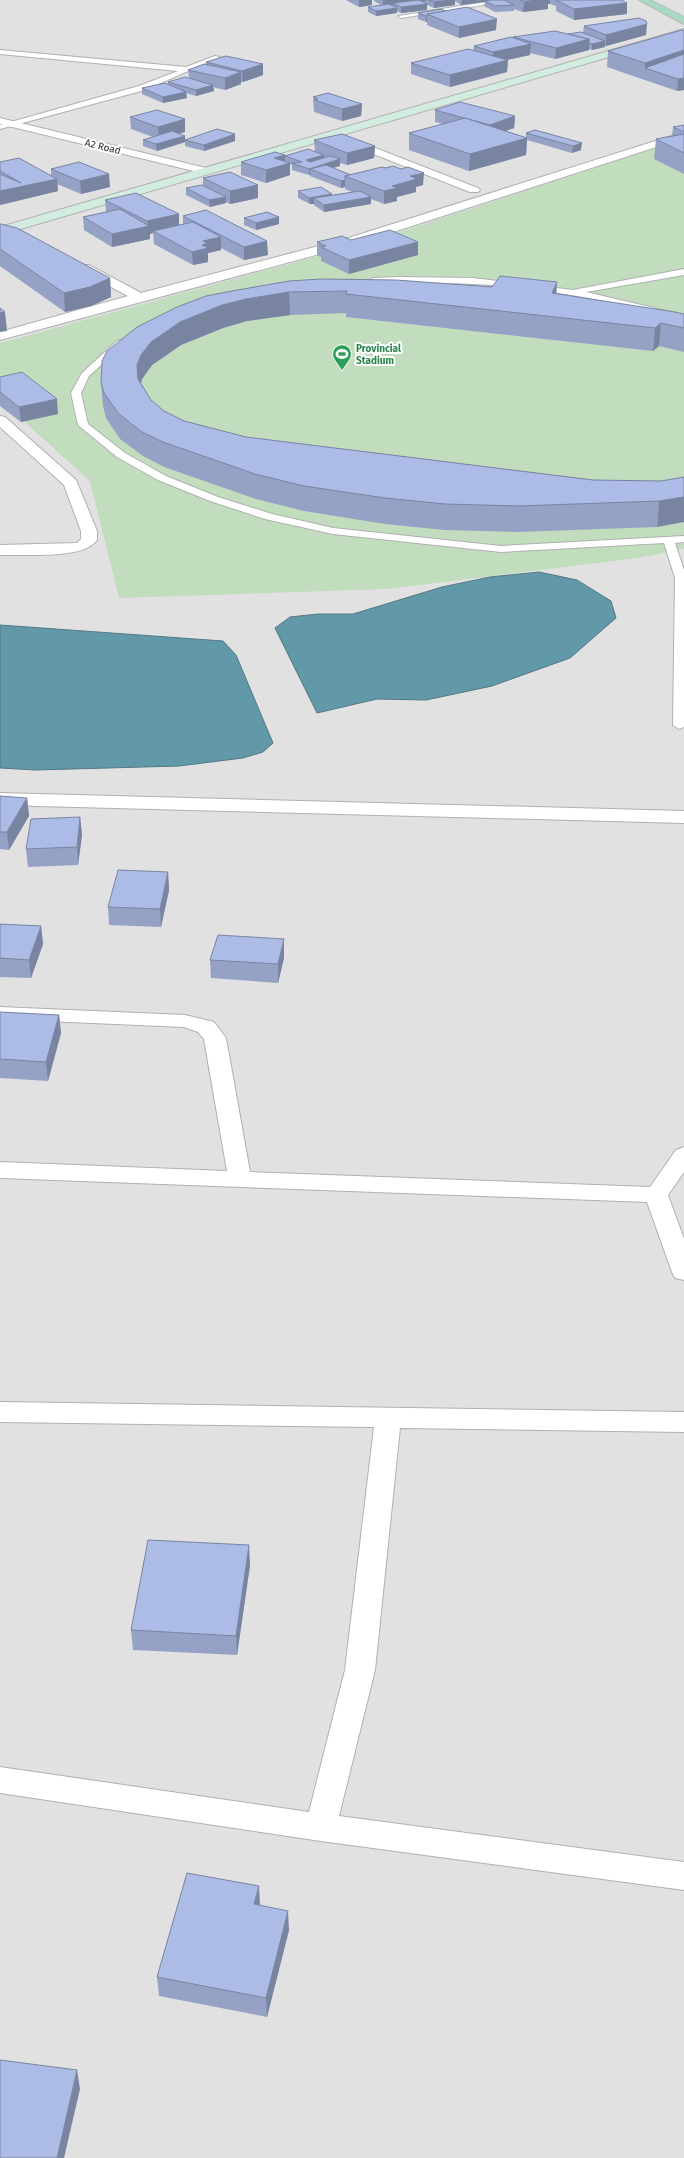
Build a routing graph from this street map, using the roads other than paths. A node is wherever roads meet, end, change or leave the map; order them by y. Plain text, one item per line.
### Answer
1 (512, 0) edge
2 (643, 0) edge
3 (401, 16) edge
4 (684, 21) edge
5 (684, 32) edge
6 (0, 52) edge
7 (217, 57) edge
8 (188, 70) junction
9 (3, 124) edge
10 (333, 134) junction
11 (684, 135) edge
12 (206, 172) junction
13 (474, 190) dead end
14 (12, 228) junction
15 (0, 231) edge
16 (25, 235) edge
17 (72, 261) edge
18 (684, 272) edge
19 (364, 282) edge
20 (572, 292) junction
21 (139, 298) junction
22 (684, 318) edge
23 (0, 336) edge
24 (131, 336) edge
25 (0, 420) edge
26 (684, 539) edge
27 (669, 541) junction
28 (0, 550) edge
29 (679, 725) dead end
30 (0, 799) edge
31 (684, 817) edge
32 (0, 1013) edge
33 (684, 1155) edge
34 (0, 1170) edge
35 (240, 1179) junction
36 (656, 1194) junction
37 (684, 1272) edge
38 (0, 1412) edge
39 (388, 1417) junction
40 (684, 1422) edge
41 (0, 1780) edge
42 (321, 1827) junction
43 (684, 1876) edge

1 - 3 lane
2 - 4 main road
5 - 10 street
6 - 8 lane
7 - 8 lane
8 - 9 lane
9 - 12 street, A2 Road
10 - 12 street
10 - 13 street
11 - 21 street
12 - 14 street
14 - 15 street
14 - 16 street
17 - 21 street
18 - 20 lane
19 - 20 lane
20 - 22 lane
21 - 23 street
24 - 27 lane
25 - 28 street
26 - 27 lane
27 - 29 lane
30 - 31 street
32 - 35 street
33 - 36 street
34 - 35 street
35 - 36 street
36 - 37 street
38 - 39 street
39 - 40 street
39 - 42 street
41 - 42 street
42 - 43 street

